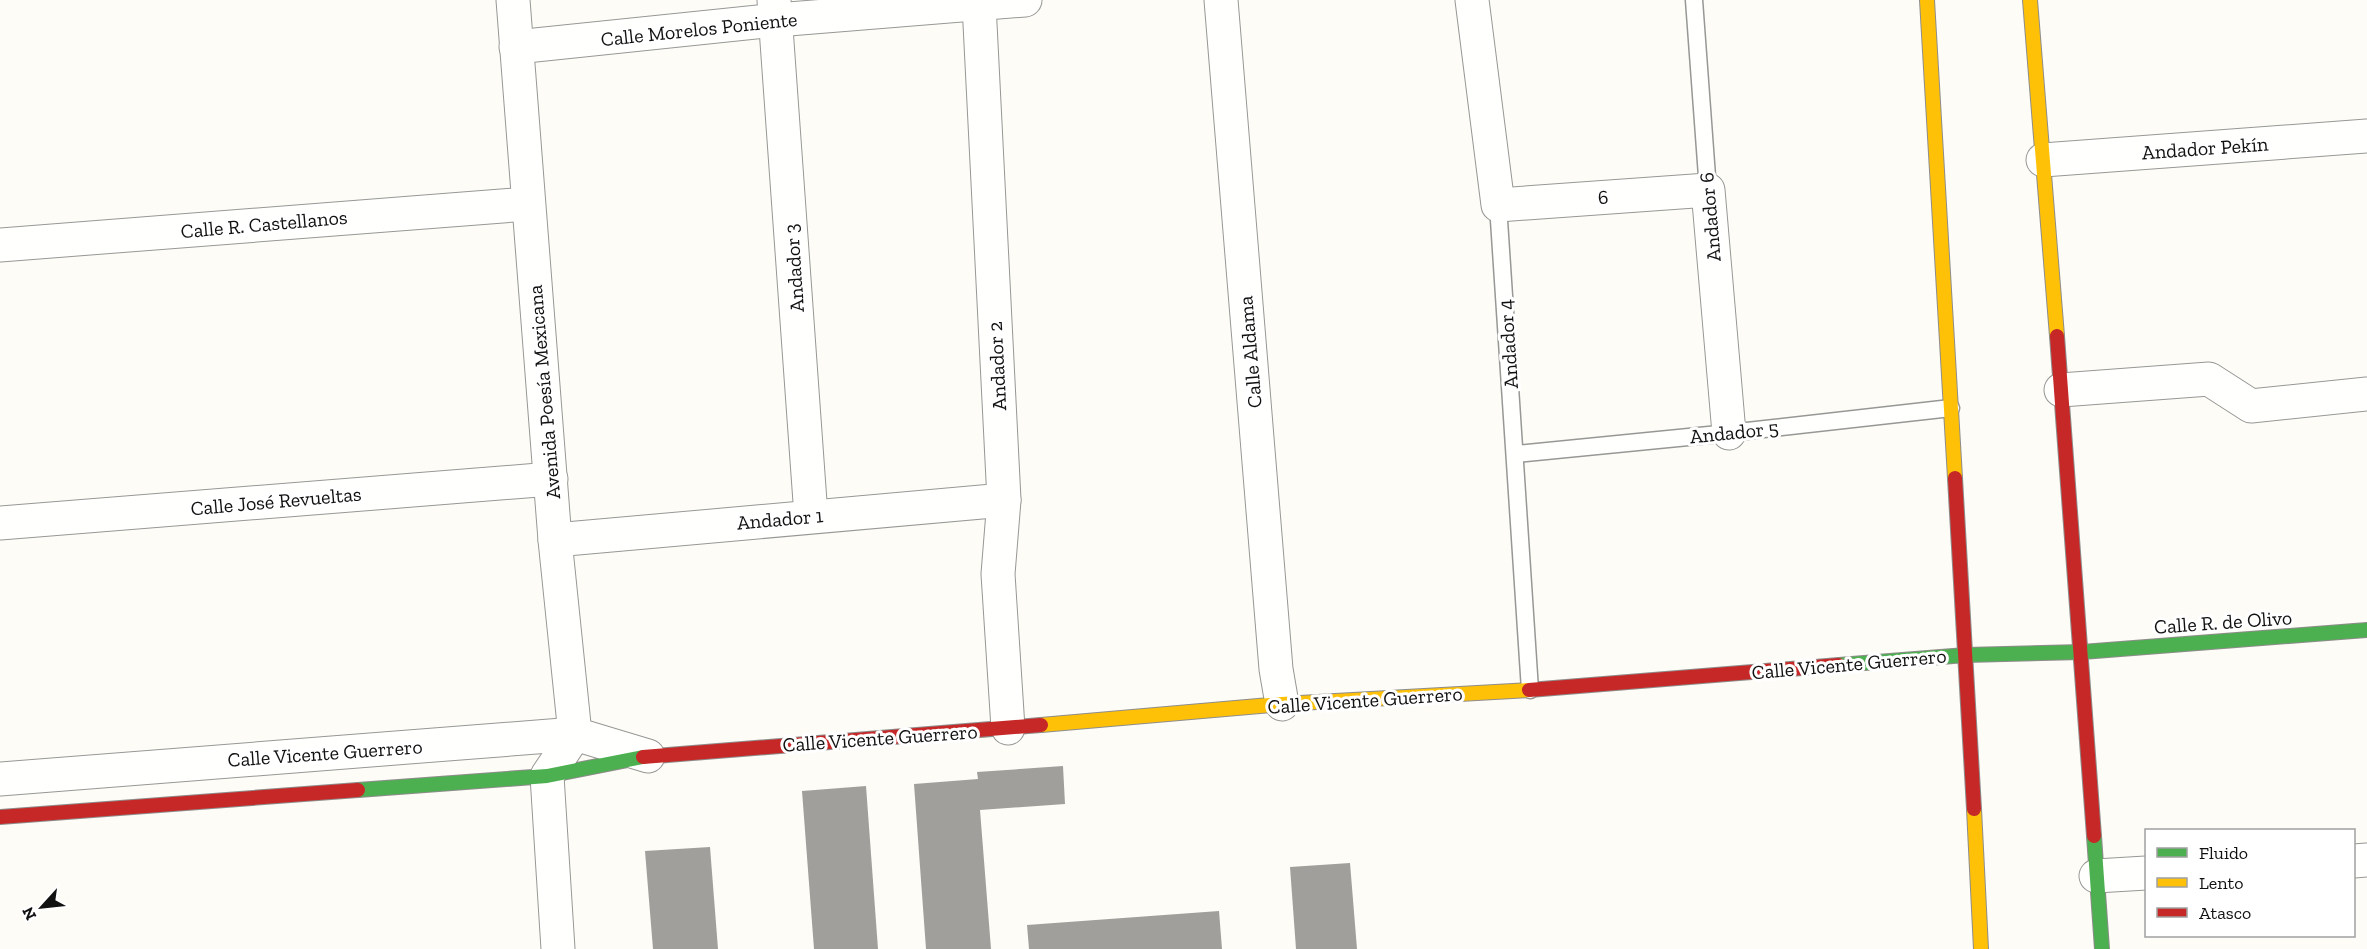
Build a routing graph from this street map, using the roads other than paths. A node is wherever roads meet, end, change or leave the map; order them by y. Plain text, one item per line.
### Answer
1 (513, 0) edge
2 (1024, 0) edge
3 (1221, 0) edge
4 (1472, 0) edge
5 (1694, 0) edge
6 (1927, 0) edge
7 (2030, 0) edge
8 (979, 4) junction
9 (775, 10) edge
10 (516, 47) junction
11 (2367, 136) edge
12 (2043, 160) junction
13 (1708, 190) junction
14 (528, 204) junction
15 (1498, 205) junction
16 (0, 245) edge
17 (2061, 390) junction
18 (2367, 394) edge
19 (1951, 408) junction
20 (1728, 433) junction
21 (1516, 454) junction
22 (551, 479) junction
23 (1004, 500) junction
24 (812, 516) junction
25 (0, 523) edge
26 (555, 540) junction
27 (2367, 630) edge
28 (2082, 652) junction
29 (1966, 655) junction
30 (1530, 690) junction
31 (1282, 704) junction
32 (1008, 728) junction
33 (574, 734) junction
34 (648, 756) junction
35 (547, 776) junction
36 (0, 779) edge
37 (0, 817) edge
38 (2145, 873) edge
39 (2096, 876) junction
40 (558, 949) edge
41 (1981, 949) edge
42 (2102, 949) edge

1 - 10 street, Avenida Poesía Mexicana
2 - 8 street, Calle Morelos Poniente
3 - 31 street, Calle Aldama
4 - 15 street, Andador 4
5 - 13 lane, Andador 6
6 - 19 street
7 - 12 street
8 - 9 street, Calle Morelos Poniente
8 - 23 street, Andador 2
9 - 10 street, Calle Morelos Poniente
9 - 24 street, Andador 3
10 - 14 street, Avenida Poesía Mexicana
11 - 12 street, Andador Pekín
12 - 17 street
13 - 15 street, 6
13 - 20 street, Andador 6
14 - 16 street, Calle R. Castellanos
14 - 22 street, Avenida Poesía Mexicana
15 - 21 lane, Andador 4
17 - 18 street
17 - 28 street
19 - 20 lane, Andador 5
19 - 29 street
20 - 21 lane, Andador 5
21 - 30 lane, Andador 4
22 - 25 street, Calle José Revueltas
22 - 26 street, Avenida Poesía Mexicana
23 - 24 street, Andador 1
23 - 32 street, Andador 2
24 - 26 street, Andador 1
26 - 33 street, Avenida Poesía Mexicana
27 - 28 street, Calle R. de Olivo
28 - 29 street, Calle Vicente Guerrero
28 - 39 street
29 - 30 street, Calle Vicente Guerrero
29 - 41 street
30 - 31 street, Calle Vicente Guerrero
31 - 32 street, Calle Vicente Guerrero
32 - 34 street, Calle Vicente Guerrero
33 - 34 street, Calle Vicente Guerrero
33 - 35 street
33 - 36 street, Calle Vicente Guerrero
34 - 35 street, Calle Vicente Guerrero
35 - 37 street, Calle Vicente Guerrero
35 - 40 street
38 - 39 street
39 - 42 street

